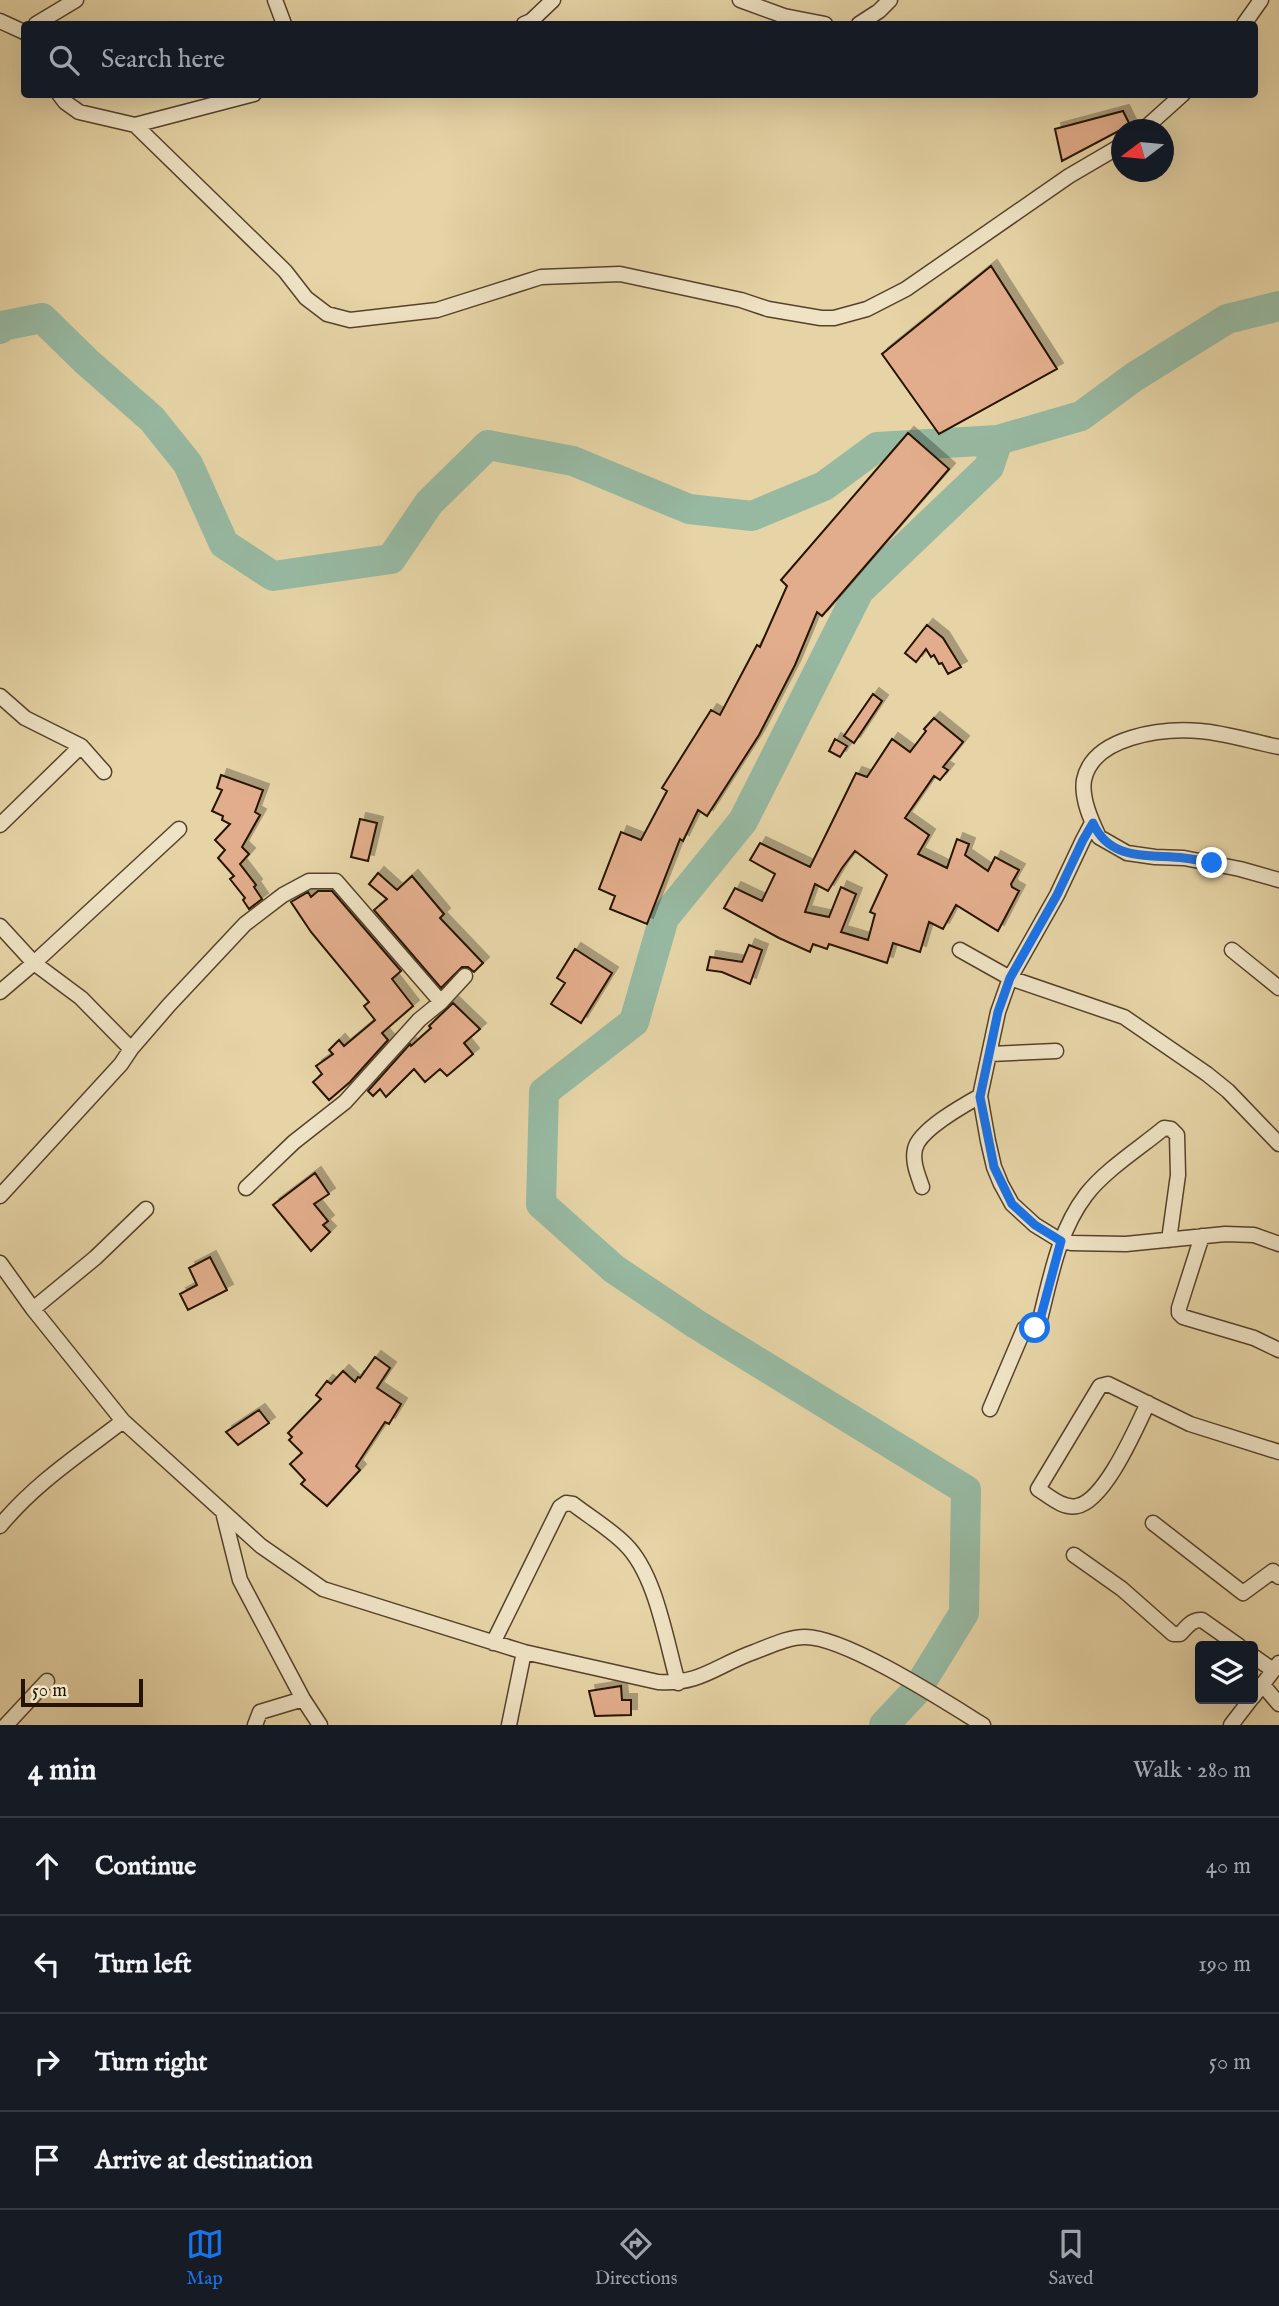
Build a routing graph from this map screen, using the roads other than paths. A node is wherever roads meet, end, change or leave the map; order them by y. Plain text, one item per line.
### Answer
1 (76, 0) edge
2 (275, 0) edge
3 (553, 0) edge
4 (740, 0) edge
5 (890, 0) edge
6 (1261, 0) edge
7 (0, 21) edge
8 (41, 21) edge
9 (283, 21) edge
10 (531, 21) edge
11 (810, 21) edge
12 (864, 21) edge
13 (1246, 21) edge
14 (21, 31) edge
15 (62, 98) edge
16 (239, 98) edge
17 (1179, 98) edge
18 (1155, 119) edge
19 (135, 125) junction
20 (1111, 151) edge
21 (0, 696) edge
22 (81, 746) junction
23 (1279, 747) edge
24 (104, 772) dead end
25 (1093, 823) junction
26 (0, 825) edge
27 (179, 829) dead end
28 (1279, 880) edge
29 (0, 926) edge
30 (960, 950) dead end
31 (1232, 950) dead end
32 (34, 963) junction
33 (465, 976) dead end
34 (1010, 978) junction
35 (1279, 988) edge
36 (0, 992) edge
37 (441, 1002) junction
38 (131, 1049) junction
39 (1056, 1051) dead end
40 (990, 1054) junction
41 (980, 1097) junction
42 (1279, 1144) edge
43 (922, 1187) dead end
44 (246, 1188) dead end
45 (0, 1196) edge
46 (145, 1209) dead end
47 (1202, 1236) junction
48 (1169, 1240) junction
49 (1061, 1241) junction
50 (1279, 1244) edge
51 (0, 1263) edge
52 (33, 1309) junction
53 (1279, 1350) edge
54 (1149, 1403) junction
55 (989, 1409) dead end
56 (123, 1421) junction
57 (1279, 1452) edge
58 (223, 1512) junction
59 (1153, 1523) dead end
60 (0, 1526) edge
61 (1074, 1555) dead end
62 (1279, 1577) edge
63 (1232, 1641) edge
64 (493, 1643) junction
65 (524, 1652) junction
66 (1258, 1658) edge
67 (1276, 1667) edge
68 (47, 1681) dead end
69 (678, 1683) junction
70 (1262, 1684) junction
71 (1258, 1690) edge
72 (303, 1699) junction
73 (1247, 1704) edge
74 (1279, 1704) edge
75 (6, 1725) edge
76 (255, 1725) edge
77 (320, 1725) edge
78 (509, 1725) edge
79 (983, 1725) edge
80 (1231, 1725) edge

1 - 8 street
2 - 9 street
3 - 10 street
4 - 11 street
5 - 12 street
6 - 13 street
7 - 14 street
15 - 19 street
16 - 19 street
17 - 18 street
19 - 20 street
21 - 22 street
22 - 24 street
22 - 26 street
23 - 25 street
25 - 28 street
25 - 34 street
27 - 32 street
29 - 32 street
30 - 34 street
31 - 35 street
32 - 36 street
32 - 38 street
33 - 37 street
34 - 40 street
34 - 42 street
37 - 38 street
37 - 44 street
38 - 45 street
39 - 40 street
40 - 41 street
41 - 43 street
41 - 49 street
46 - 52 street
47 - 48 street
47 - 50 street
47 - 53 street
48 - 49 street
48 - 49 street
49 - 55 street
51 - 52 street
52 - 56 street
54 - 54 street
54 - 57 street
56 - 58 street
56 - 60 street
58 - 64 street
58 - 72 street
59 - 62 street
61 - 63 street
64 - 65 street
64 - 69 street
65 - 69 street
65 - 78 street
66 - 67 street
67 - 70 street
68 - 75 street
69 - 79 street
70 - 71 street
70 - 74 street
72 - 76 street
72 - 77 street
73 - 80 street

